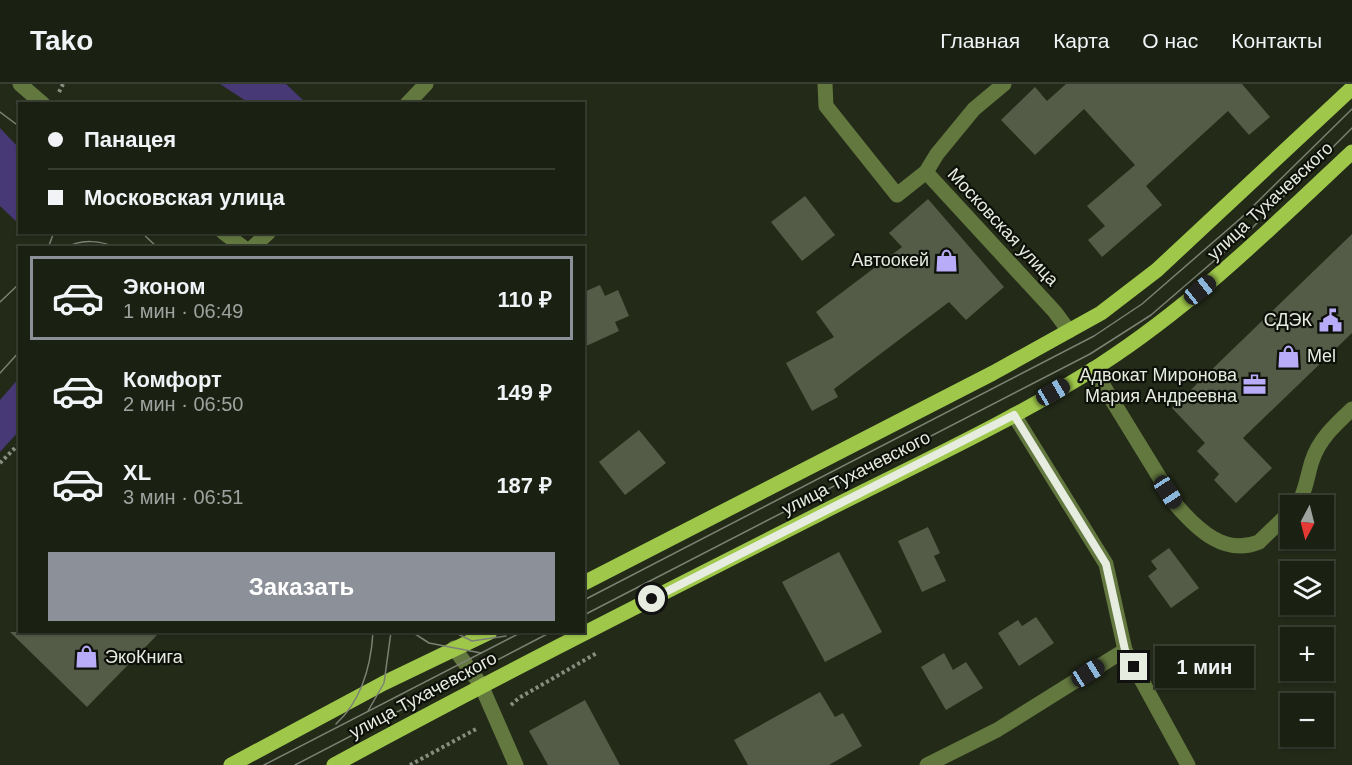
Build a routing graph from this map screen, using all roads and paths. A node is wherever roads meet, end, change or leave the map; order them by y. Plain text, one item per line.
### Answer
1 (20, 84) edge
2 (426, 84) edge
3 (825, 84) edge
4 (1004, 84) edge
5 (1352, 88) edge
6 (41, 102) edge
7 (410, 102) edge
8 (1352, 152) edge
9 (926, 172) junction
10 (226, 234) edge
11 (267, 234) edge
12 (241, 246) edge
13 (254, 246) edge
14 (1069, 331) junction
15 (1093, 369) junction
16 (1352, 409) edge
17 (1014, 415) junction
18 (18, 445) edge
19 (0, 463) edge
20 (1303, 495) edge
21 (1280, 522) edge
22 (585, 582) edge
23 (585, 632) edge
24 (487, 633) edge
25 (584, 633) edge
26 (454, 648) junction
27 (1125, 650) junction
28 (481, 685) junction
29 (231, 765) edge
30 (334, 765) edge
31 (516, 765) edge
32 (927, 765) edge
33 (1188, 765) edge

1 - 6 street
2 - 7 street
3 - 9 street, Московская улица
4 - 9 street
5 - 14 main road, улица Тухачевского
8 - 15 main road, улица Тухачевского
9 - 14 street, Московская улица
10 - 12 street
11 - 13 street
14 - 22 main road, улица Тухачевского
15 - 17 main road, улица Тухачевского
15 - 21 street
16 - 20 street
17 - 23 main road, улица Тухачевского
17 - 27 street
18 - 19 path
24 - 26 main road, улица Тухачевского
25 - 28 main road, улица Тухачевского
26 - 28 street
26 - 29 main road, улица Тухачевского
27 - 32 street
27 - 33 street
28 - 30 main road, улица Тухачевского
28 - 31 street

